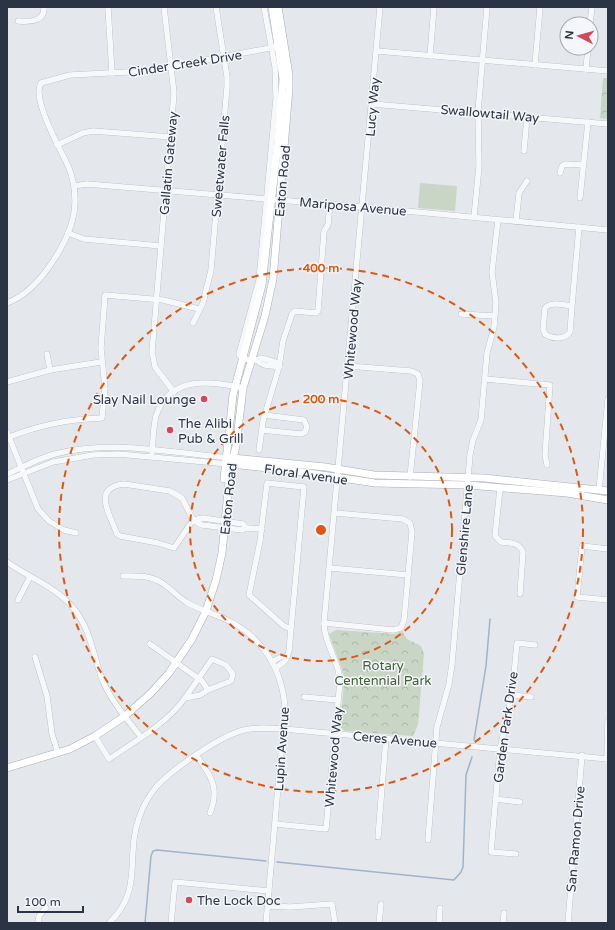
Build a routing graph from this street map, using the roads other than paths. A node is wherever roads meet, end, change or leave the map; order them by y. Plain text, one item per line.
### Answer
1 (44, 7) edge
2 (108, 7) edge
3 (164, 7) edge
4 (216, 7) edge
5 (264, 7) edge
6 (272, 7) edge
7 (278, 7) edge
8 (380, 7) edge
9 (434, 7) edge
10 (487, 7) edge
11 (540, 7) edge
12 (18, 21) dead end
13 (278, 47) junction
14 (377, 51) junction
15 (430, 56) junction
16 (587, 56) edge
17 (224, 58) junction
18 (482, 60) junction
19 (535, 65) junction
20 (172, 67) junction
21 (586, 69) junction
22 (608, 71) edge
23 (112, 74) junction
24 (372, 104) junction
25 (478, 112) junction
26 (527, 116) junction
27 (588, 122) junction
28 (608, 124) edge
29 (171, 137) junction
30 (57, 146) junction
31 (524, 151) dead end
32 (584, 165) junction
33 (560, 173) dead end
34 (527, 181) dead end
35 (74, 186) junction
36 (166, 191) junction
37 (218, 196) junction
38 (580, 198) dead end
39 (269, 199) junction
40 (280, 200) junction
41 (330, 204) junction
42 (363, 207) junction
43 (474, 217) junction
44 (498, 220) junction
45 (516, 222) junction
46 (579, 227) junction
47 (608, 230) edge
48 (68, 233) junction
49 (161, 246) junction
50 (156, 299) junction
51 (7, 303) edge
52 (572, 306) junction
53 (200, 309) junction
54 (461, 314) dead end
55 (494, 316) junction
56 (193, 323) dead end
57 (47, 354) dead end
58 (242, 359) junction
59 (254, 360) junction
60 (101, 362) junction
61 (348, 366) junction
62 (278, 367) junction
63 (50, 370) junction
64 (485, 379) junction
65 (7, 382) edge
66 (235, 386) junction
67 (243, 388) junction
68 (174, 392) junction
69 (608, 399) edge
70 (264, 415) junction
71 (262, 430) junction
72 (8, 436) edge
73 (152, 450) junction
74 (259, 450) dead end
75 (152, 457) junction
76 (228, 461) junction
77 (547, 465) dead end
78 (338, 469) junction
79 (22, 470) junction
80 (7, 474) edge
81 (410, 477) junction
82 (469, 477) junction
83 (337, 478) junction
84 (7, 480) edge
85 (468, 485) junction
86 (500, 488) junction
87 (599, 490) junction
88 (608, 491) edge
89 (608, 500) edge
90 (335, 513) junction
91 (193, 520) junction
92 (223, 524) junction
93 (262, 529) junction
94 (76, 533) dead end
95 (608, 549) edge
96 (7, 562) edge
97 (330, 568) junction
98 (123, 576) dead end
99 (408, 576) junction
100 (30, 577) junction
101 (520, 594) dead end
102 (18, 600) dead end
103 (608, 600) edge
104 (204, 610) junction
105 (324, 623) junction
106 (291, 629) junction
107 (150, 644) dead end
108 (535, 644) dead end
109 (35, 657) dead end
110 (175, 662) junction
111 (274, 665) junction
112 (198, 679) junction
113 (208, 690) junction
114 (512, 695) junction
115 (304, 697) dead end
116 (531, 697) dead end
117 (185, 698) junction
118 (338, 700) junction
119 (124, 714) junction
120 (608, 721) edge
121 (284, 729) junction
122 (335, 734) junction
123 (95, 736) junction
124 (141, 737) junction
125 (386, 738) junction
126 (435, 743) junction
127 (500, 749) junction
128 (57, 752) junction
129 (197, 756) junction
130 (582, 756) junction
131 (607, 759) edge
132 (7, 764) edge
133 (7, 768) edge
134 (495, 800) junction
135 (520, 802) dead end
136 (210, 814) dead end
137 (275, 824) junction
138 (378, 836) dead end
139 (428, 840) dead end
140 (516, 854) dead end
141 (269, 890) junction
142 (381, 904) dead end
143 (268, 906) junction
144 (46, 908) dead end
145 (440, 908) dead end
146 (504, 912) dead end
147 (38, 923) edge
148 (108, 923) edge
149 (172, 923) edge
150 (266, 923) edge
151 (335, 923) edge
152 (379, 923) edge
153 (438, 923) edge
154 (503, 923) edge
155 (568, 923) edge

1 - 12 street
2 - 23 street
3 - 20 street, Gallatin Gateway
4 - 17 street, Sweetwater Falls
5 - 13 street, Eaton Road
6 - 13 street, Eaton Road
7 - 13 street, Eaton Road
8 - 14 street, Lucy Way
9 - 15 street
10 - 18 street
11 - 19 street
13 - 17 street, Cinder Creek Drive
13 - 39 street, Eaton Road
13 - 40 street, Eaton Road
14 - 15 street
14 - 24 street, Lucy Way
15 - 18 street
16 - 21 street
17 - 20 street, Cinder Creek Drive
17 - 37 street, Sweetwater Falls
18 - 19 street
18 - 25 street
19 - 21 street
20 - 23 street, Cinder Creek Drive
20 - 29 street, Gallatin Gateway
21 - 22 street
23 - 30 street, Cinder Creek Drive
24 - 25 street, Swallowtail Way
24 - 42 street, Lucy Way
25 - 26 street, Swallowtail Way
25 - 43 street
26 - 27 street, Swallowtail Way
26 - 31 street
27 - 28 street, Swallowtail Way
27 - 32 street
29 - 30 street
29 - 36 street, Gallatin Gateway
30 - 35 street
32 - 33 street
32 - 38 street
34 - 45 street
35 - 36 street, Mariposa Avenue
35 - 48 street
36 - 37 street, Mariposa Avenue
36 - 49 street, Gallatin Gateway
37 - 39 street, Mariposa Avenue
37 - 53 street, Sweetwater Falls
39 - 40 street, Mariposa Avenue
39 - 58 street, Eaton Road
40 - 41 street, Mariposa Avenue
40 - 59 street, Eaton Road
41 - 42 street, Mariposa Avenue
41 - 62 street
42 - 43 street, Mariposa Avenue
42 - 61 street, Whitewood Way
43 - 44 street, Mariposa Avenue
44 - 45 street, Mariposa Avenue
44 - 55 street, Glenshire Lane
45 - 46 street, Mariposa Avenue
46 - 47 street, Mariposa Avenue
46 - 52 street
48 - 49 street
48 - 51 street
49 - 50 street, Gallatin Gateway
50 - 53 street
50 - 60 street
50 - 68 street, Gallatin Gateway
52 - 52 street
53 - 56 street, Sweetwater Falls
54 - 55 street
55 - 64 street, Glenshire Lane
57 - 63 street
58 - 59 street
58 - 66 street, Eaton Road
59 - 62 street
59 - 67 street, Eaton Road
60 - 63 street
60 - 72 street
61 - 78 street, Whitewood Way
61 - 81 street
62 - 70 street
63 - 65 street
64 - 77 street
64 - 82 street, Glenshire Lane
66 - 67 street
66 - 68 street
66 - 76 street, Eaton Road
67 - 76 street, Eaton Road
68 - 73 street
69 - 87 street
70 - 71 street
70 - 71 street
71 - 74 street
72 - 79 street
73 - 75 street
73 - 76 street, Floral Avenue
73 - 79 street, Floral Avenue
75 - 76 street, Floral Avenue
75 - 79 street, Floral Avenue
76 - 78 street, Floral Avenue
76 - 83 street, Floral Avenue
76 - 92 street, Eaton Road
78 - 81 street, Floral Avenue
78 - 83 street, Whitewood Way
79 - 80 street, Floral Avenue
79 - 84 street, Floral Avenue
79 - 94 street
81 - 82 street, Floral Avenue
82 - 85 street, Glenshire Lane
82 - 87 street, Floral Avenue
83 - 85 street, Floral Avenue
83 - 90 street, Whitewood Way
85 - 86 street, Floral Avenue
85 - 126 street, Glenshire Lane
86 - 89 street, Floral Avenue
86 - 101 street
87 - 88 street, Floral Avenue
90 - 97 street, Whitewood Way
90 - 99 street
91 - 91 street
91 - 92 street
92 - 93 street
92 - 104 street, Eaton Road
93 - 106 street
93 - 106 street
95 - 103 street
96 - 100 street
97 - 99 street
97 - 105 street, Whitewood Way
98 - 104 street, Lupin Avenue
99 - 105 street
100 - 102 street
100 - 119 street
104 - 110 street, Eaton Road
104 - 111 street, Lupin Avenue
105 - 118 street, Whitewood Way
106 - 111 street
107 - 110 street
108 - 114 street, Garden Park Drive
109 - 128 street
110 - 112 street
110 - 119 street, Eaton Road
111 - 121 street, Lupin Avenue
112 - 113 street
112 - 113 street
112 - 117 street
113 - 117 street
114 - 116 street
114 - 127 street, Garden Park Drive
115 - 118 street
117 - 124 street
118 - 122 street, Whitewood Way
119 - 123 street, Eaton Road
119 - 124 street
119 - 128 street
120 - 131 street
121 - 122 street, Ceres Avenue
121 - 129 street, Ceres Avenue
121 - 137 street, Lupin Avenue
122 - 125 street, Ceres Avenue
122 - 137 street, Whitewood Way
123 - 124 street
123 - 128 street, Eaton Road
125 - 126 street, Ceres Avenue
125 - 138 street
126 - 127 street, Ceres Avenue
126 - 139 street, Glenshire Lane
127 - 130 street, Ceres Avenue
127 - 134 street, Garden Park Drive
128 - 132 street
128 - 133 street, Eaton Road
129 - 136 street
129 - 148 street, Ceres Avenue
130 - 131 street, Ceres Avenue
130 - 155 street, San Ramon Drive
134 - 135 street
134 - 140 street, Garden Park Drive
137 - 141 street, Lupin Avenue
141 - 143 street, Lupin Avenue
141 - 149 street
142 - 152 street
143 - 150 street, Lupin Avenue
143 - 151 street
144 - 147 street
145 - 153 street
146 - 154 street

